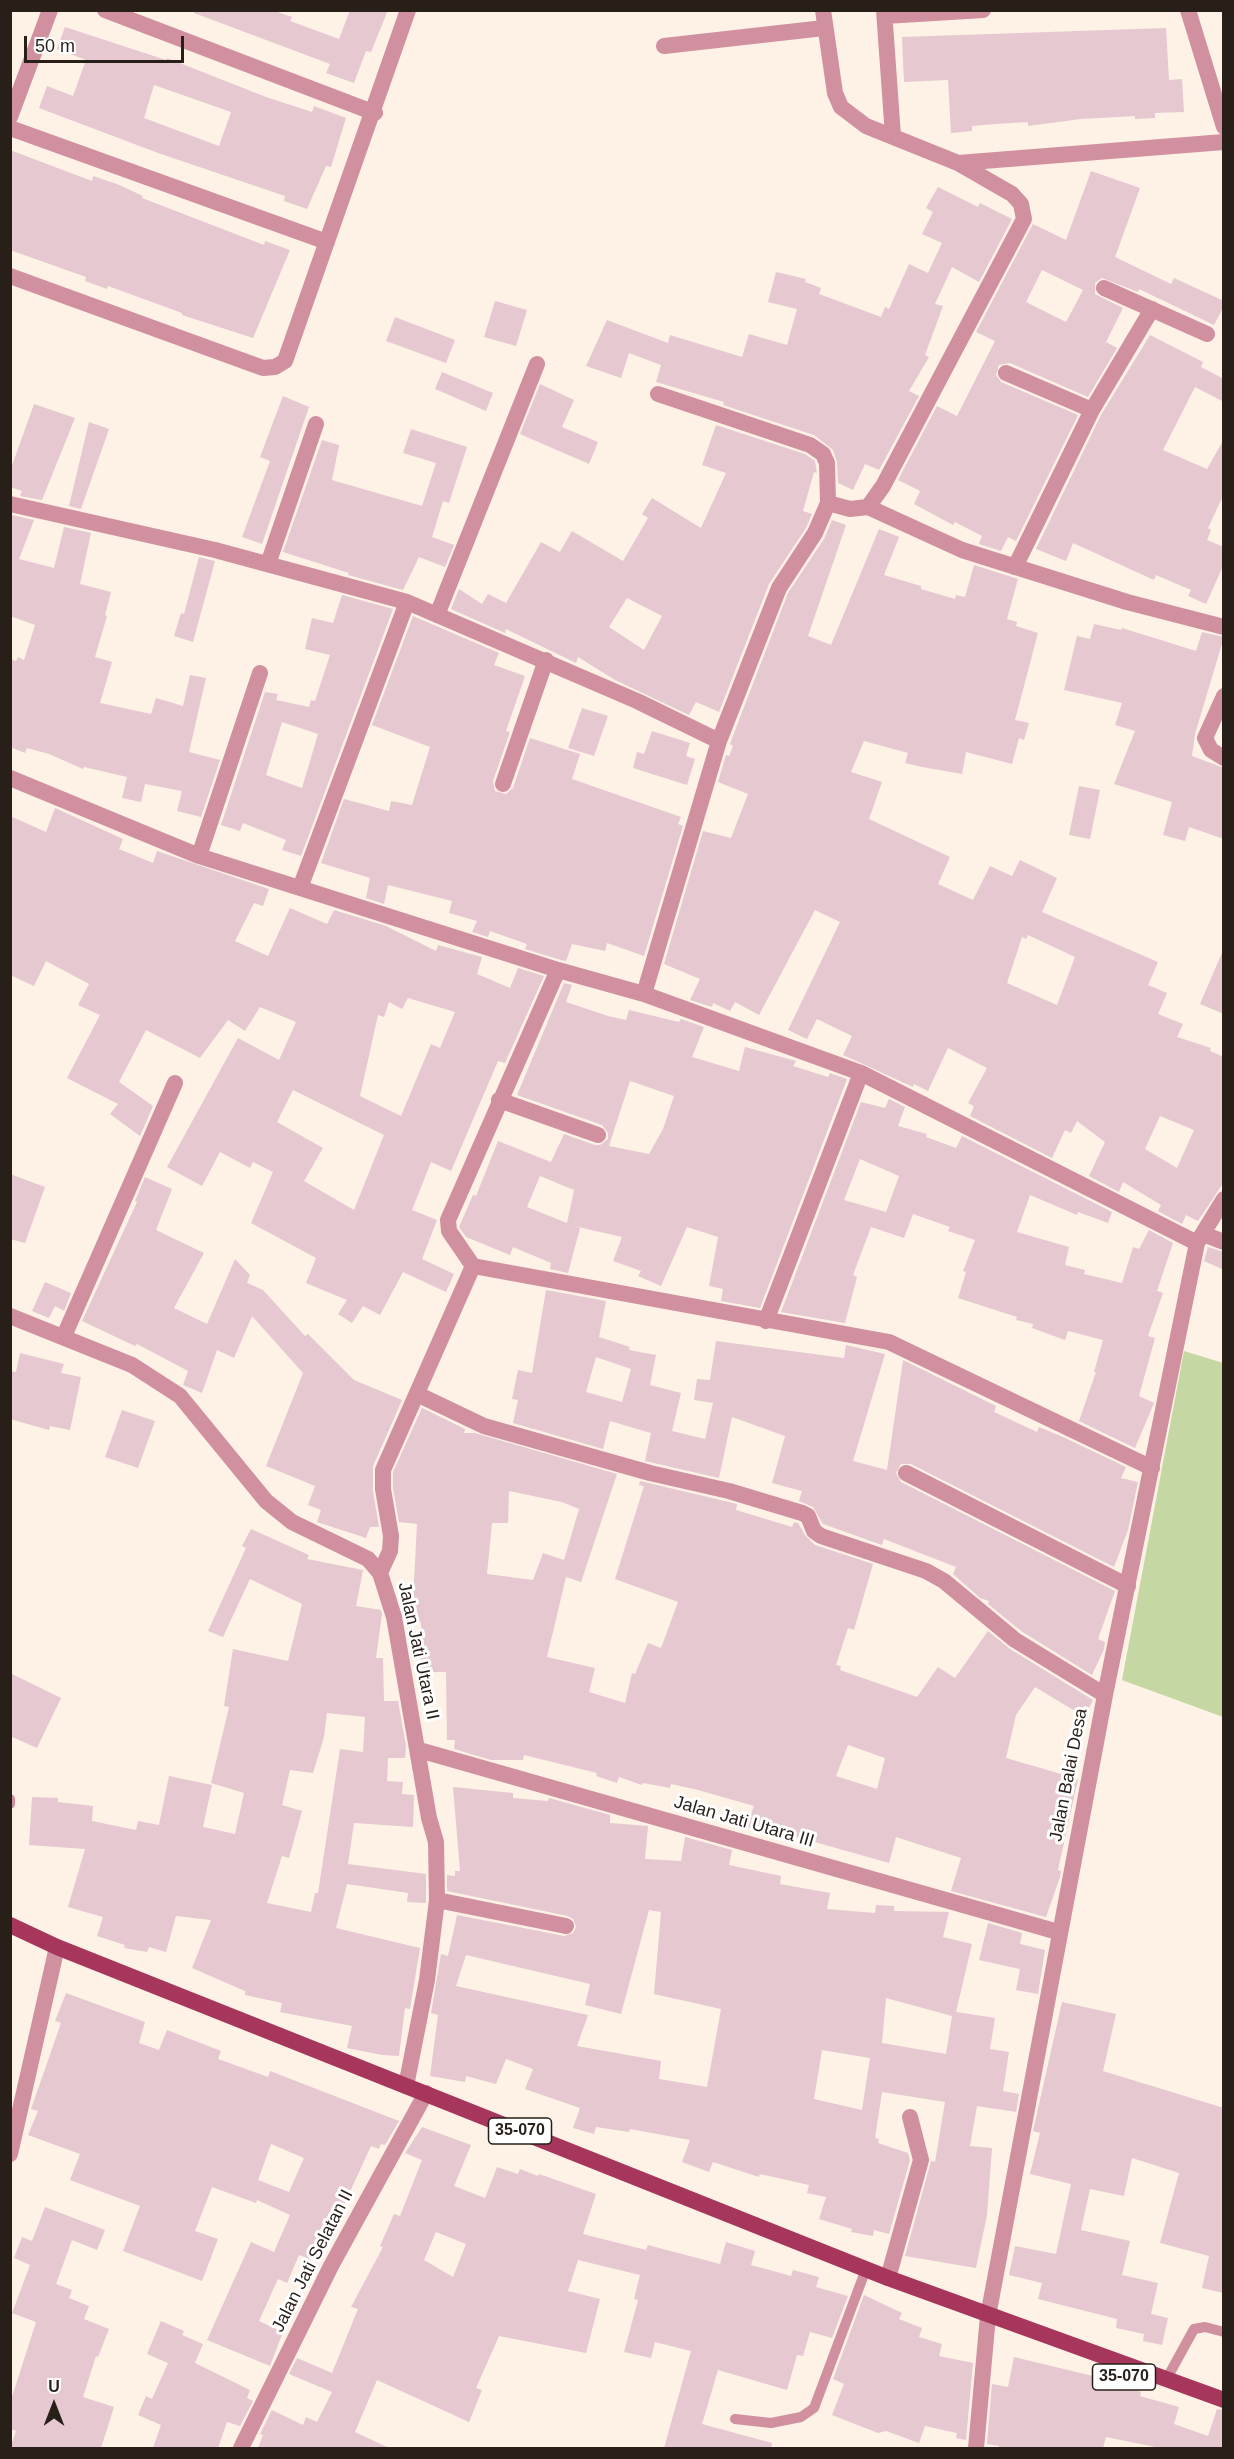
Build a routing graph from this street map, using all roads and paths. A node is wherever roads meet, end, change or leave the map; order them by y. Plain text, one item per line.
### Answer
1 (50, 10) edge
2 (105, 10) edge
3 (408, 10) edge
4 (822, 10) edge
5 (983, 10) edge
6 (1188, 10) edge
7 (885, 13) edge
8 (824, 28) junction
9 (664, 46) dead end
10 (375, 113) junction
11 (10, 117) edge
12 (1224, 127) edge
13 (10, 128) edge
14 (893, 136) junction
15 (1224, 142) edge
16 (958, 163) junction
17 (327, 242) junction
18 (10, 276) edge
19 (1104, 288) dead end
20 (1152, 309) junction
21 (1207, 334) dead end
22 (537, 364) dead end
23 (1006, 373) dead end
24 (657, 394) dead end
25 (1092, 411) junction
26 (316, 424) dead end
27 (10, 504) edge
28 (828, 504) junction
29 (868, 507) junction
30 (268, 564) junction
31 (1015, 567) junction
32 (407, 602) junction
33 (437, 615) junction
34 (1224, 627) edge
35 (546, 660) junction
36 (260, 673) dead end
37 (1224, 696) edge
38 (719, 741) junction
39 (1224, 758) edge
40 (10, 778) edge
41 (503, 784) dead end
42 (199, 856) junction
43 (300, 888) junction
44 (558, 970) junction
45 (644, 994) junction
46 (861, 1073) junction
47 (175, 1083) dead end
48 (499, 1100) junction
49 (598, 1135) dead end
50 (1224, 1199) edge
51 (1200, 1238) junction
52 (1224, 1242) edge
53 (473, 1266) junction
54 (10, 1316) edge
55 (766, 1321) junction
56 (64, 1336) junction
57 (417, 1394) junction
58 (1152, 1468) junction
59 (906, 1473) dead end
60 (380, 1572) junction
61 (1128, 1586) junction
62 (1105, 1695) junction
63 (419, 1750) junction
64 (10, 1799) edge
65 (10, 1804) edge
66 (437, 1900) junction
67 (10, 1925) edge
68 (566, 1926) dead end
69 (1058, 1932) junction
70 (57, 1947) junction
71 (406, 2086) junction
72 (426, 2094) junction
73 (910, 2117) dead end
74 (10, 2154) edge
75 (866, 2269) junction
76 (888, 2278) junction
77 (988, 2316) junction
78 (1032, 2331) junction
79 (1224, 2332) edge
80 (1166, 2380) junction
81 (1224, 2400) edge
82 (1224, 2412) edge
83 (735, 2419) dead end
84 (241, 2448) edge
85 (976, 2448) edge

1 - 11 street
2 - 10 street
3 - 10 street
4 - 8 street
5 - 7 street
6 - 12 street
7 - 14 street
8 - 9 street
8 - 14 street
10 - 17 street
13 - 17 street
14 - 16 street
15 - 16 street
16 - 29 street
17 - 18 street
19 - 20 street
20 - 21 street
20 - 25 street
22 - 33 street
23 - 25 street
24 - 28 street
25 - 31 street
26 - 30 street
27 - 30 street
28 - 29 street
28 - 38 street
29 - 31 street
30 - 32 street
31 - 34 street
32 - 33 street
32 - 43 street
33 - 35 street
35 - 38 street
35 - 41 street
36 - 42 street
37 - 39 street
38 - 45 street
40 - 42 street
42 - 43 street
43 - 44 street
44 - 45 street
44 - 48 street
45 - 46 street
46 - 51 street
46 - 55 street
47 - 56 street
48 - 49 street
48 - 53 street
50 - 51 street, Jalan Balai Desa
51 - 52 street
51 - 58 street, Jalan Balai Desa
53 - 55 street
53 - 57 street
54 - 56 street, Jalan Jati Utara II
55 - 58 street
56 - 60 street, Jalan Jati Utara II
57 - 60 street
57 - 62 street
58 - 61 street, Jalan Balai Desa
59 - 61 street
60 - 63 street, Jalan Jati Utara II
61 - 62 street, Jalan Balai Desa
62 - 69 street, Jalan Balai Desa
63 - 66 street, Jalan Jati Utara II
63 - 69 street, Jalan Jati Utara III
64 - 65 lane
66 - 68 street
66 - 71 street, Jalan Jati Utara II
67 - 70 main road, 35-070
69 - 77 street, Jalan Balai Desa
70 - 71 main road, 35-070
70 - 74 street
71 - 72 main road, 35-070
72 - 75 main road, 35-070
72 - 84 street, Jalan Jati Selatan II
73 - 76 street
75 - 76 main road, 35-070
75 - 83 lane
76 - 77 main road, 35-070
77 - 78 main road, 35-070
77 - 85 street, Jalan Balai Desa
78 - 80 main road, 35-070
78 - 82 main road, 35-070
79 - 80 lane
80 - 81 main road, 35-070

